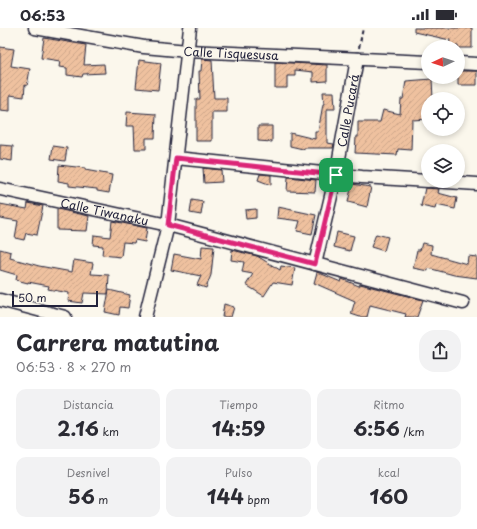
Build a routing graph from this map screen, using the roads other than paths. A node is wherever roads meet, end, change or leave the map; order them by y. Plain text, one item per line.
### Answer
1 (35, 28) edge
2 (190, 28) edge
3 (188, 51) junction
4 (357, 58) junction
5 (421, 62) edge
6 (465, 63) edge
7 (477, 64) edge
8 (176, 158) junction
9 (336, 175) junction
10 (421, 181) edge
11 (465, 183) edge
12 (477, 184) edge
13 (0, 189) edge
14 (168, 225) junction
15 (315, 264) junction
16 (0, 300) edge
17 (463, 303) dead end
18 (65, 317) edge
19 (145, 317) edge

1 - 3 street, Calle Tisquesusa
2 - 3 street
3 - 4 street, Calle Tisquesusa
3 - 8 street
4 - 5 street, Calle Tisquesusa
4 - 9 street, Calle Pucará
6 - 7 street
8 - 9 street
8 - 14 street
9 - 10 street
9 - 15 street, Calle Pucará
11 - 12 street
13 - 14 street, Calle Tiwanaku
14 - 15 street, Calle Tiwanaku
14 - 19 street
15 - 17 street, Calle Tiwanaku
16 - 18 street

